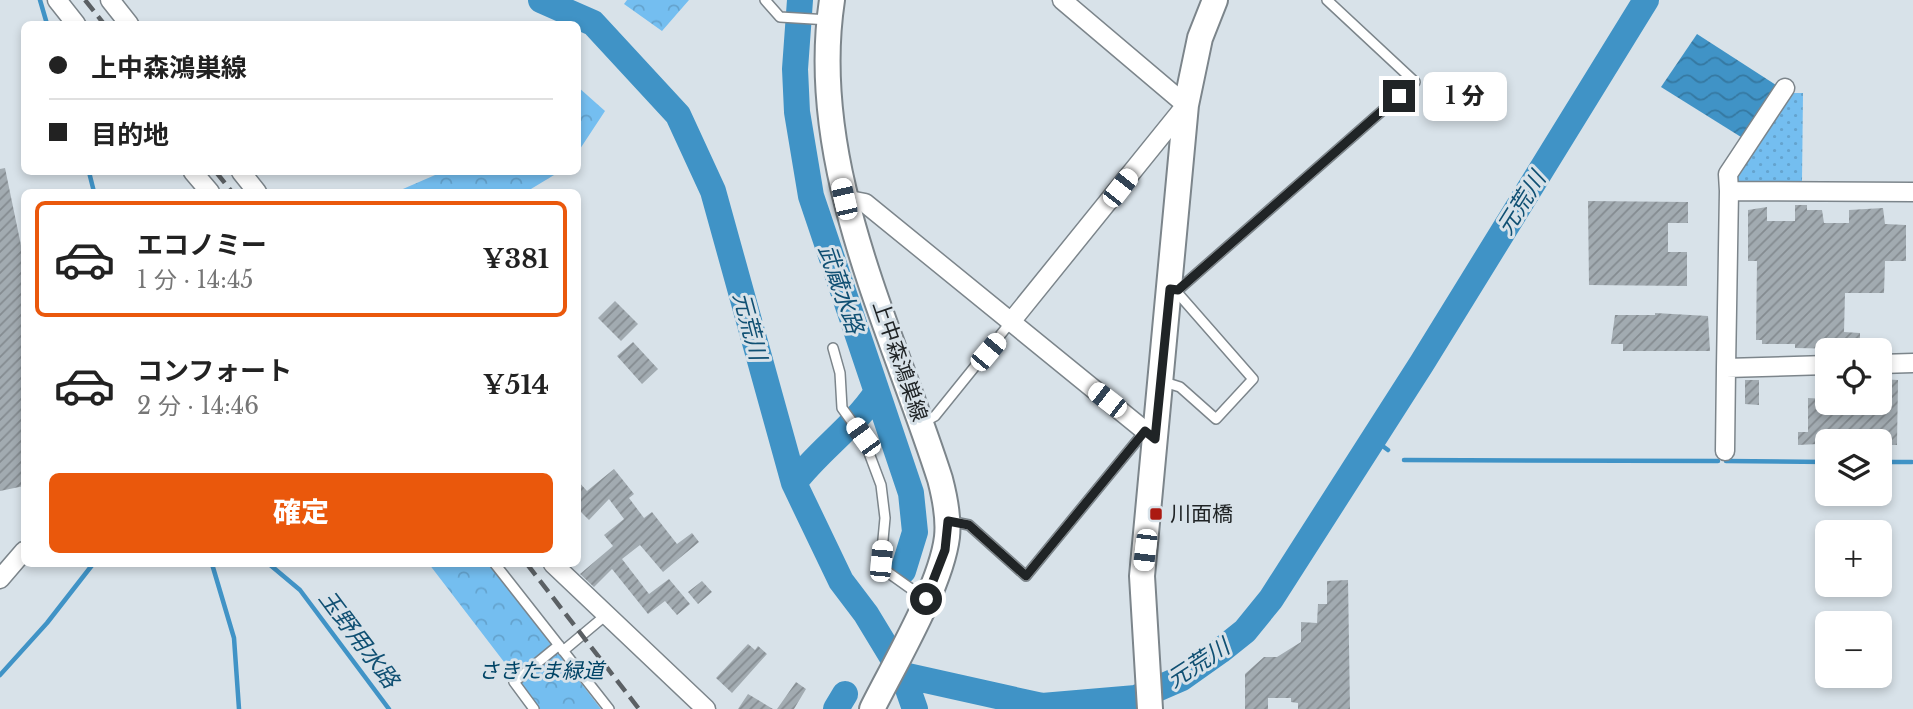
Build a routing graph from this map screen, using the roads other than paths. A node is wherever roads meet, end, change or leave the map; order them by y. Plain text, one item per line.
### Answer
1 (57, 0) edge
2 (110, 0) edge
3 (765, 0) edge
4 (1062, 0) edge
5 (1215, 0) edge
6 (1327, 0) edge
7 (824, 13) edge
8 (74, 21) edge
9 (127, 21) edge
10 (1785, 88) dead end
11 (1186, 105) junction
12 (196, 175) edge
13 (243, 175) edge
14 (207, 189) edge
15 (255, 189) edge
16 (1729, 191) junction
17 (1913, 192) edge
18 (844, 199) junction
19 (1174, 290) junction
20 (1010, 323) junction
21 (833, 348) dead end
22 (1913, 363) edge
23 (1892, 364) edge
24 (1815, 365) edge
25 (1726, 368) junction
26 (1161, 381) junction
27 (922, 423) junction
28 (1150, 435) junction
29 (1725, 451) dead end
30 (948, 521) junction
31 (21, 554) edge
32 (497, 567) edge
33 (556, 567) edge
34 (0, 579) edge
35 (923, 605) junction
36 (606, 615) junction
37 (561, 648) junction
38 (1150, 707) edge
39 (534, 709) edge
40 (609, 709) edge
41 (706, 709) edge
42 (872, 709) edge

1 - 8 street
2 - 9 street
3 - 7 lane
4 - 11 street
5 - 11 street
6 - 19 lane
7 - 18 street, 上中森鴻巣線
10 - 16 street
11 - 19 street
11 - 20 street
12 - 14 street
13 - 15 street
16 - 17 street
16 - 25 street
18 - 20 street
18 - 27 street, 上中森鴻巣線
19 - 26 street
19 - 26 lane
20 - 27 lane
20 - 28 street
21 - 35 lane
22 - 23 street
24 - 25 street
25 - 29 street
26 - 28 street
27 - 30 street, 上中森鴻巣線
28 - 30 lane
28 - 38 street
30 - 35 street, 上中森鴻巣線
31 - 34 street
32 - 37 lane
33 - 36 street
35 - 42 street, 上中森鴻巣線
36 - 37 lane
36 - 41 street
37 - 39 lane
37 - 40 lane

